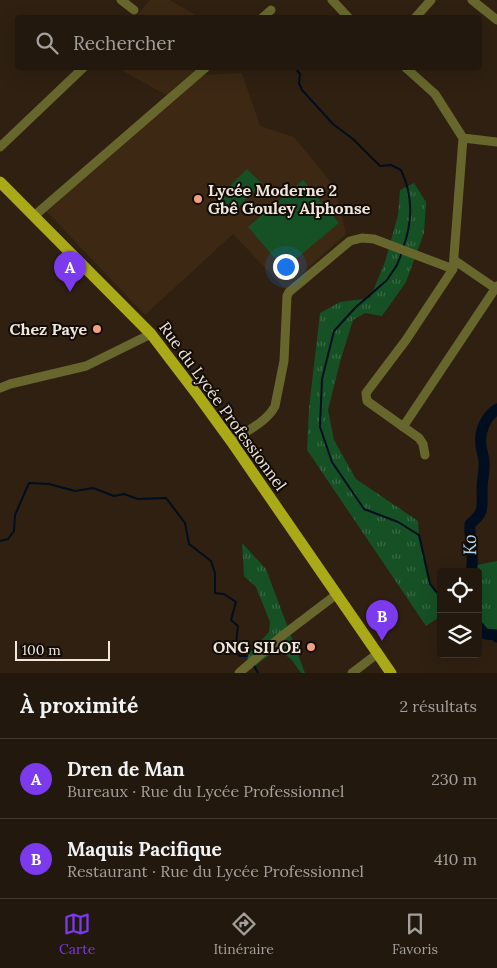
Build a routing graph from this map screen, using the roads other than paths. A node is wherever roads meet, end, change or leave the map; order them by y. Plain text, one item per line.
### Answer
1 (122, 0) edge
2 (332, 0) edge
3 (431, 0) edge
4 (472, 0) edge
5 (271, 10) dead end
6 (130, 15) edge
7 (265, 15) edge
8 (346, 15) edge
9 (418, 15) edge
10 (497, 20) edge
11 (81, 70) edge
12 (202, 70) edge
13 (408, 70) edge
14 (463, 138) junction
15 (497, 142) edge
16 (0, 147) edge
17 (0, 182) edge
18 (34, 216) junction
19 (454, 265) junction
20 (496, 287) edge
21 (151, 334) junction
22 (0, 388) edge
23 (403, 427) junction
24 (231, 441) junction
25 (425, 455) dead end
26 (337, 594) junction
27 (377, 654) junction
28 (239, 673) edge
29 (352, 673) edge
30 (391, 673) edge

1 - 6 street
2 - 8 street
3 - 9 street
4 - 10 street
5 - 7 street
11 - 16 street
12 - 18 street
13 - 14 street
14 - 15 street
14 - 19 street
17 - 18 main road, Rue du Lycée Professionnel
18 - 21 main road, Rue du Lycée Professionnel
19 - 20 street
19 - 23 street
19 - 24 street
20 - 23 street
21 - 22 street
21 - 24 main road, Rue du Lycée Professionnel
23 - 25 street
24 - 26 main road, Rue du Lycée Professionnel
26 - 27 main road, Rue du Lycée Professionnel
26 - 28 street
27 - 29 street
27 - 30 main road, Rue du Lycée Professionnel

